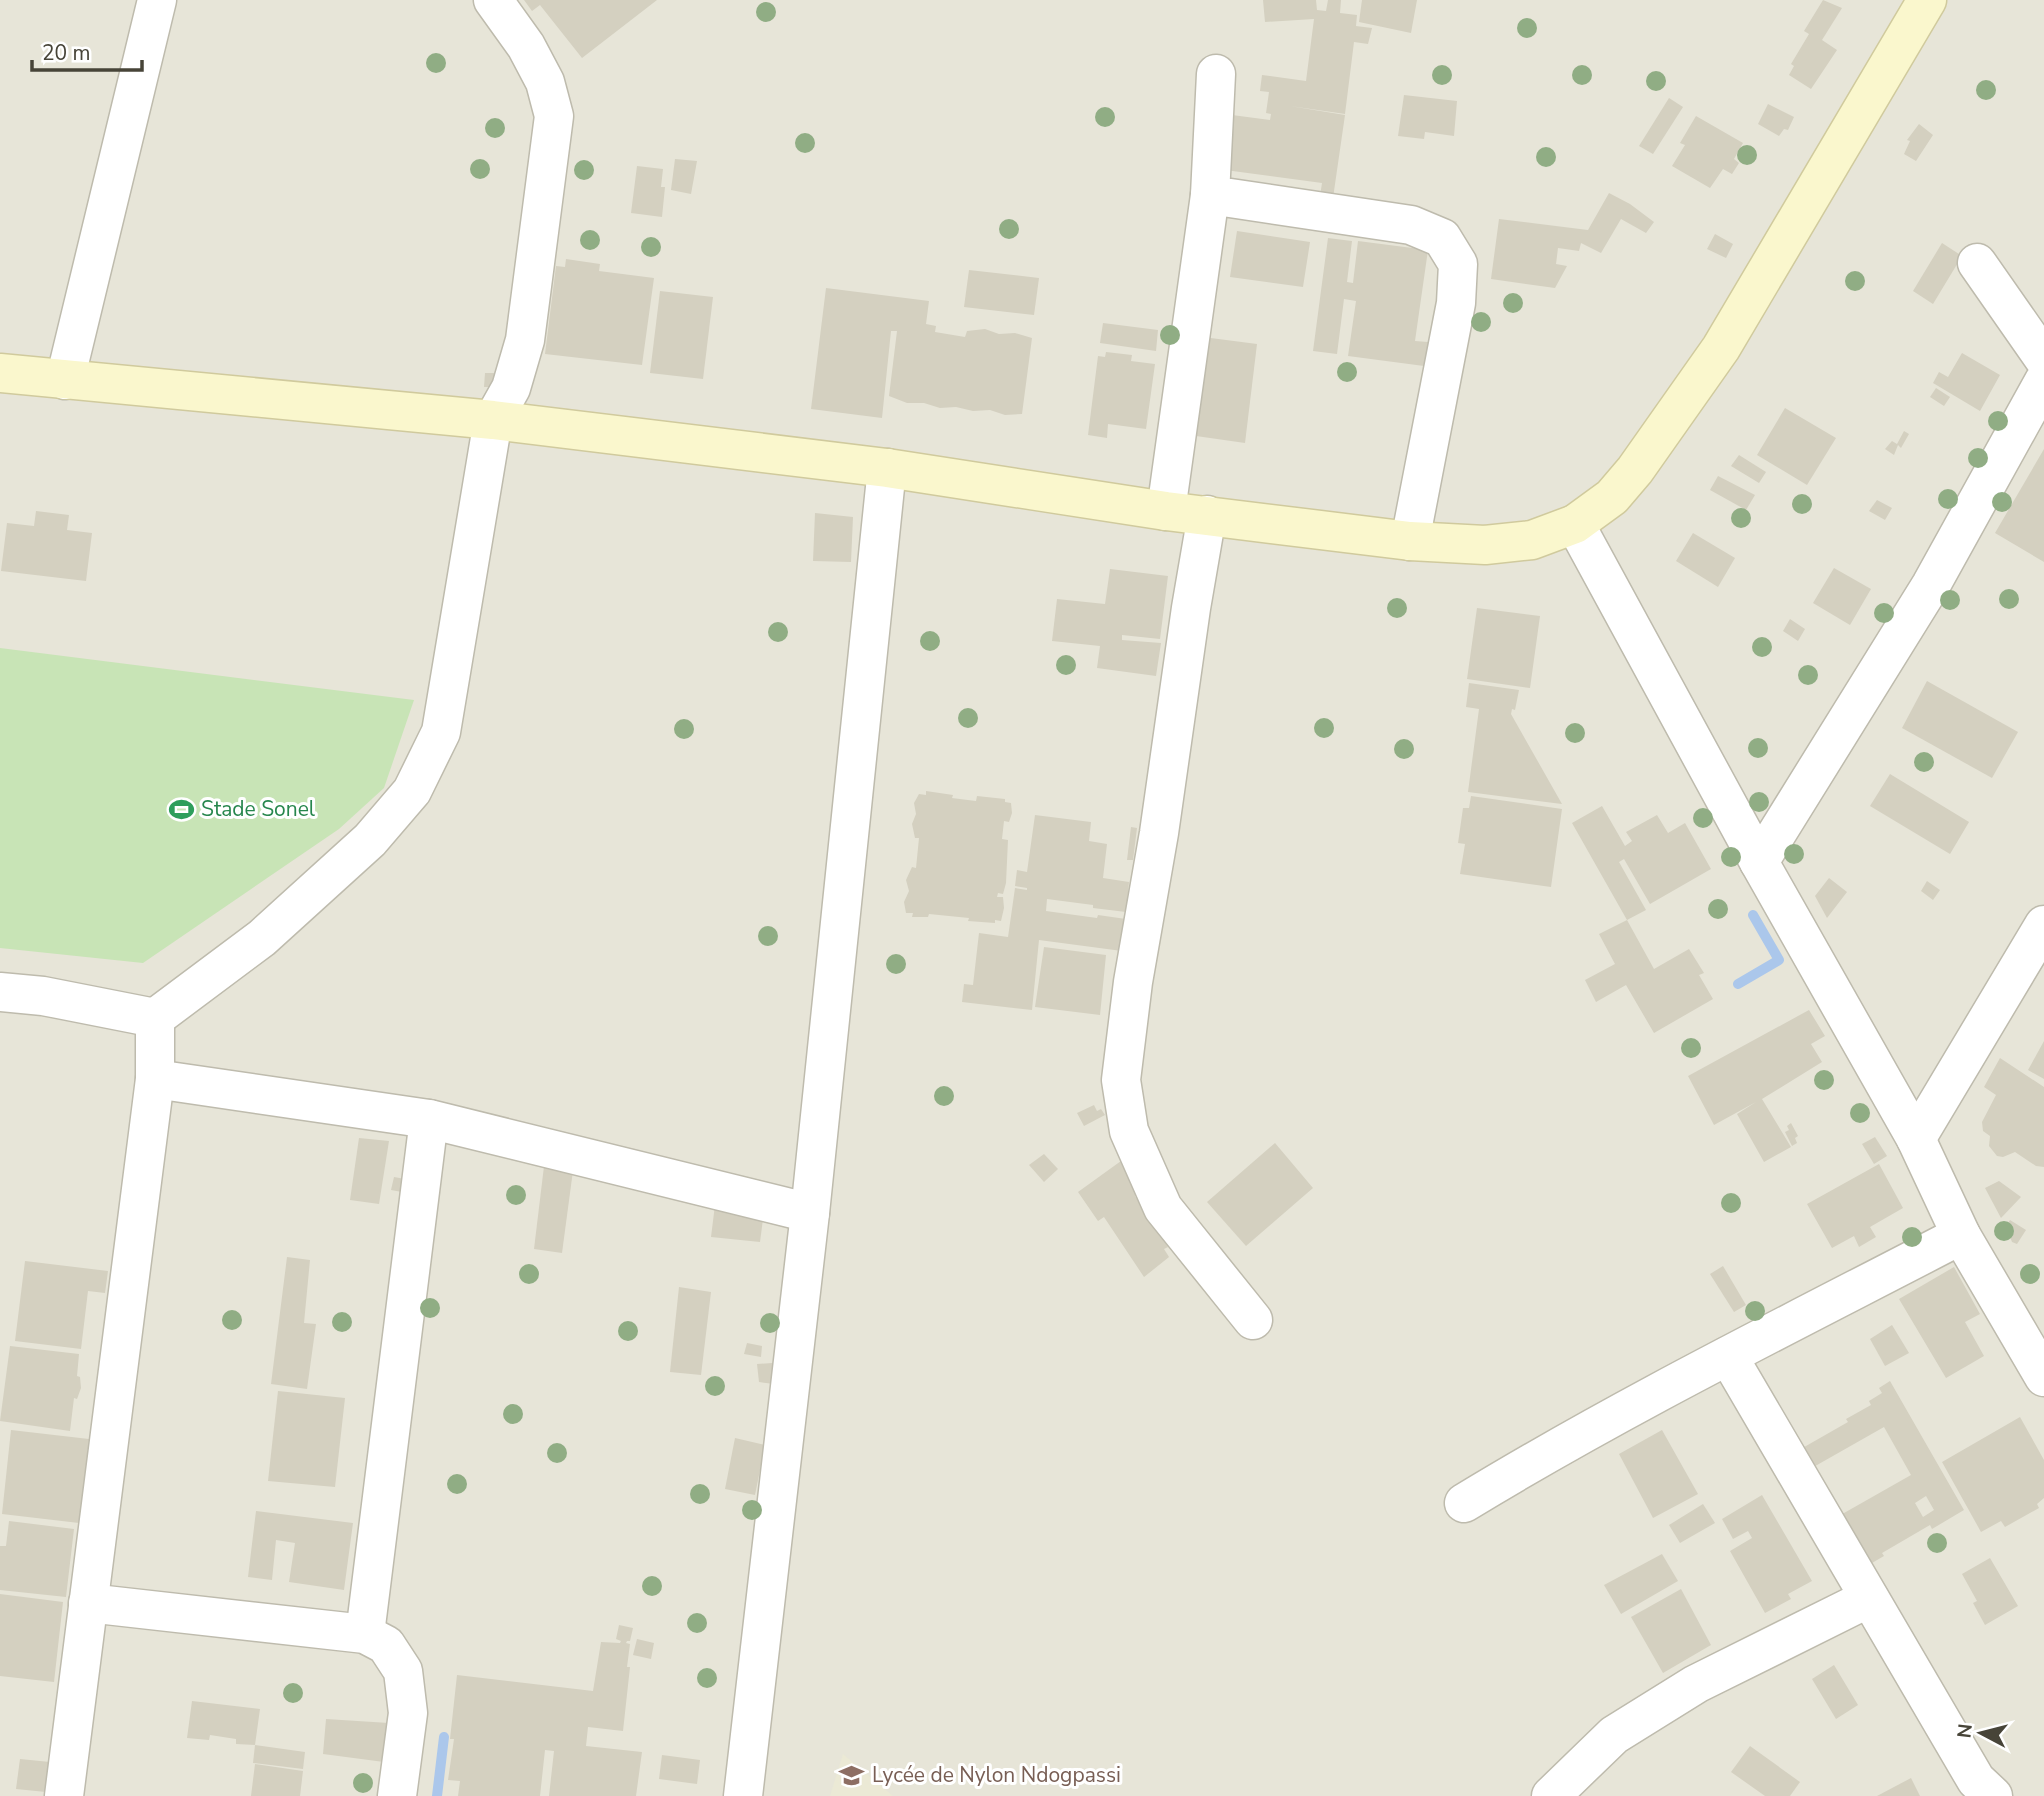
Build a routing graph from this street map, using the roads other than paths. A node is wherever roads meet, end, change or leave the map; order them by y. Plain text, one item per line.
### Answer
1 (157, 0) edge
2 (493, 0) edge
3 (1927, 0) edge
4 (1216, 74) dead end
5 (1210, 195) junction
6 (1977, 262) dead end
7 (2044, 359) edge
8 (0, 373) edge
9 (65, 380) junction
10 (2044, 380) edge
11 (493, 420) junction
12 (887, 468) junction
13 (1166, 511) junction
14 (1207, 515) junction
15 (1575, 524) junction
16 (1409, 541) junction
17 (1759, 862) junction
18 (2044, 925) edge
19 (0, 992) edge
20 (155, 1018) junction
21 (155, 1079) junction
22 (429, 1119) junction
23 (1916, 1139) junction
24 (810, 1213) junction
25 (1961, 1235) junction
26 (1253, 1320) dead end
27 (1728, 1356) junction
28 (2044, 1377) edge
29 (1464, 1503) dead end
30 (1869, 1598) junction
31 (88, 1603) junction
32 (365, 1634) junction
33 (64, 1796) edge
34 (397, 1796) edge
35 (743, 1796) edge
36 (1551, 1796) edge
37 (1993, 1796) edge

1 - 9 street
2 - 11 street
3 - 15 main road
4 - 5 street
5 - 13 street
5 - 16 street
6 - 7 street
8 - 9 main road
9 - 11 main road
10 - 17 street
11 - 12 main road
11 - 20 street
12 - 13 main road
12 - 24 street
13 - 14 main road
14 - 16 main road
14 - 26 street
15 - 16 main road
15 - 17 street
17 - 23 street
18 - 23 street
19 - 20 street
20 - 21 street
21 - 22 street
21 - 31 street
22 - 24 street
22 - 32 street
23 - 25 street
24 - 35 street
25 - 27 street
25 - 28 street
27 - 29 street
27 - 30 street
30 - 36 street
30 - 37 street
31 - 32 street
31 - 33 street
32 - 34 street

